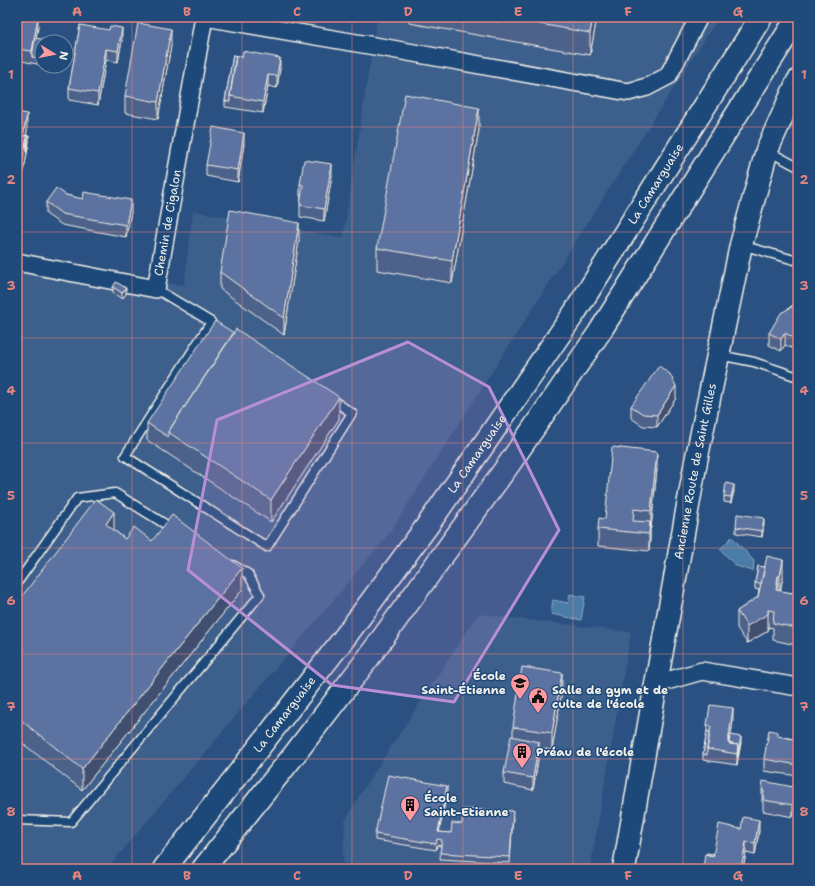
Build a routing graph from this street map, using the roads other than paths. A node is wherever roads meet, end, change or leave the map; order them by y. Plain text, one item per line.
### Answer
1 (204, 17) edge
2 (699, 17) edge
3 (761, 17) edge
4 (798, 17) edge
5 (798, 81) edge
6 (767, 150) junction
7 (798, 167) edge
8 (741, 245) junction
9 (798, 261) edge
10 (17, 262) edge
11 (156, 289) junction
12 (718, 355) junction
13 (798, 377) edge
14 (325, 395) edge
15 (181, 533) edge
16 (228, 562) edge
17 (17, 583) edge
18 (656, 684) junction
19 (798, 687) edge
20 (17, 820) edge
21 (164, 869) edge
22 (204, 869) edge
23 (624, 869) edge

1 - 2 street
1 - 11 street, Chemin de Cigalon
3 - 21 main road, La Camarguaise
4 - 22 main road
5 - 6 main road, Ancienne Route de Saint Gilles
6 - 7 lane
6 - 8 main road, Ancienne Route de Saint Gilles
8 - 9 lane
8 - 12 main road, Ancienne Route de Saint Gilles
10 - 11 street, Chemin de Cigalon
11 - 14 lane
12 - 13 lane
12 - 18 main road, Ancienne Route de Saint Gilles
15 - 17 lane
16 - 20 lane
18 - 19 street
18 - 23 main road, Ancienne Route de Saint Gilles

